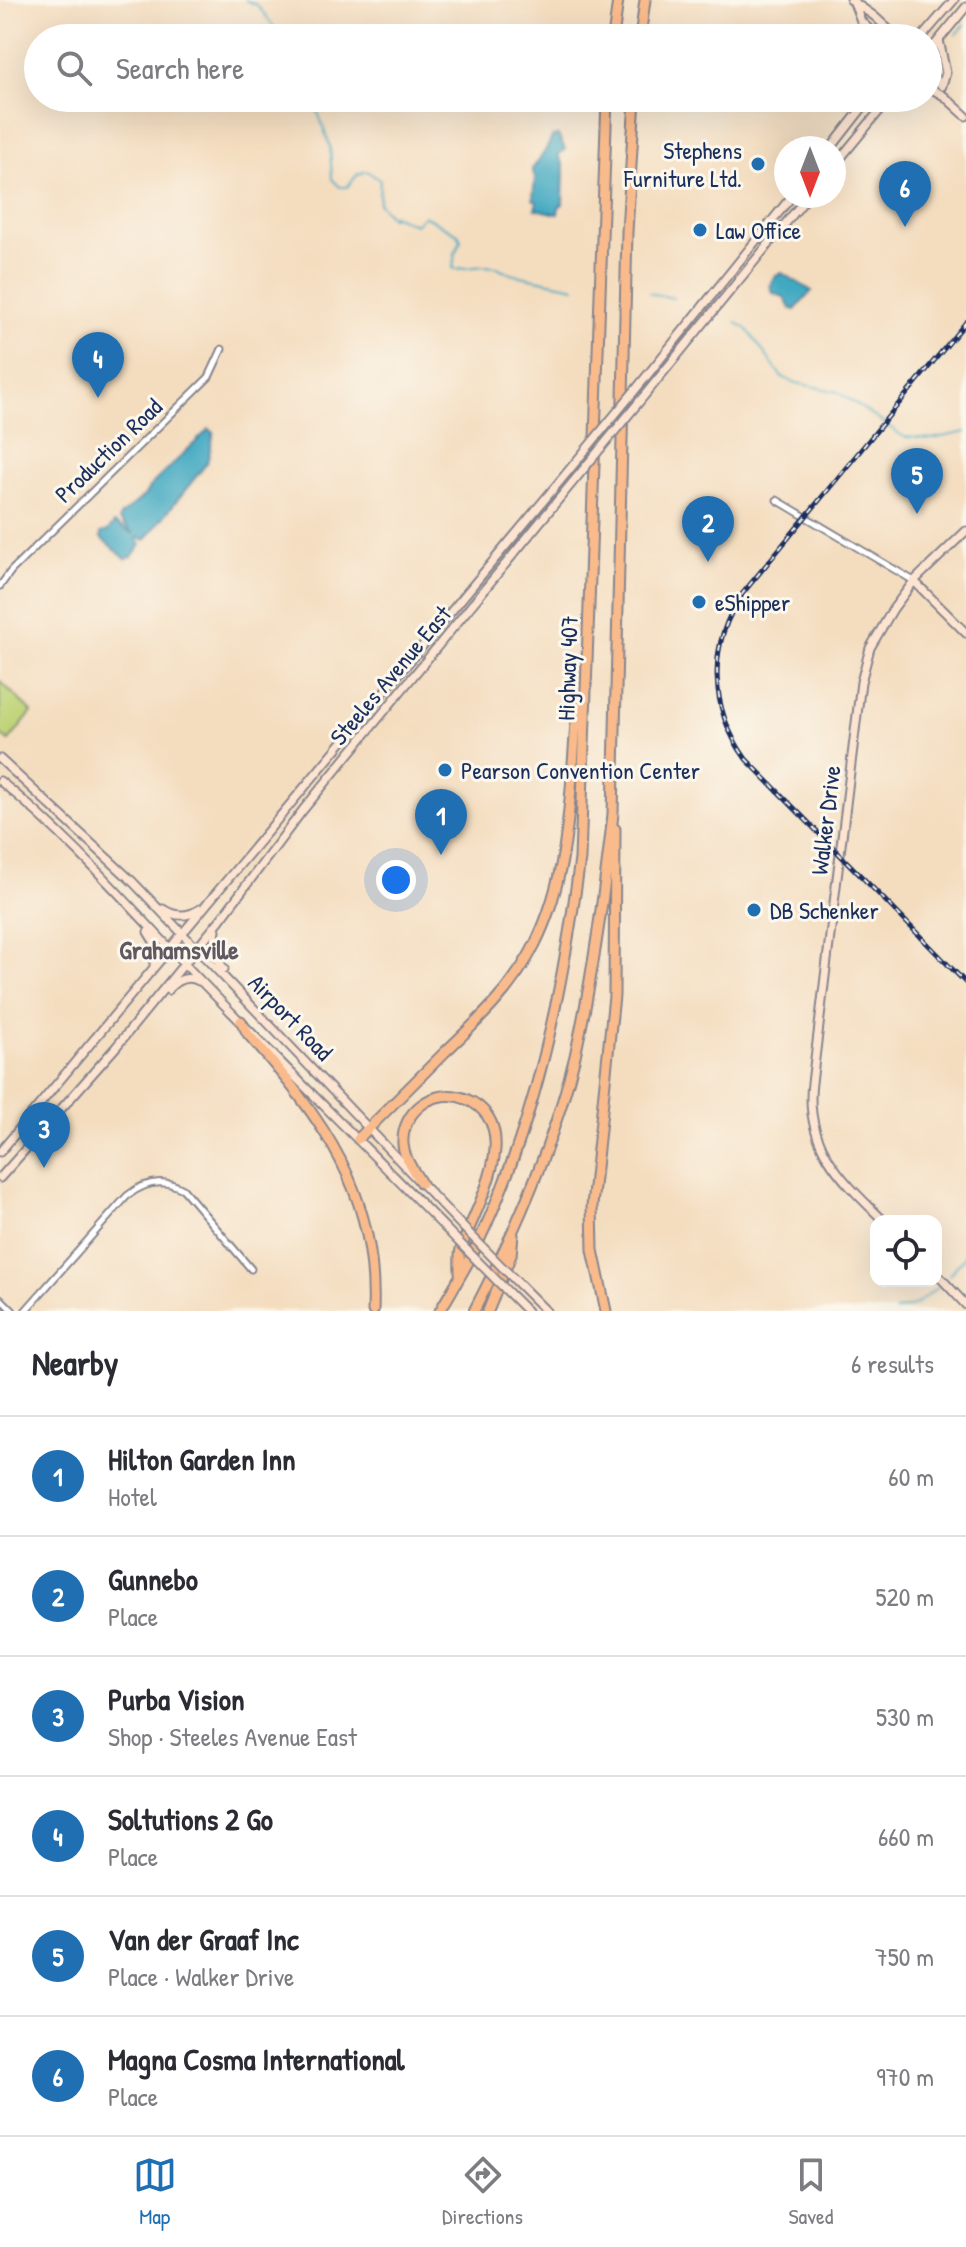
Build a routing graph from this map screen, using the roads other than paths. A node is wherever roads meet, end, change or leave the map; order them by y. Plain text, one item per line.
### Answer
1 (618, 0) edge
2 (645, 0) edge
3 (954, 0) edge
4 (852, 1) edge
5 (966, 7) edge
6 (615, 24) edge
7 (642, 24) edge
8 (864, 24) edge
9 (883, 24) edge
10 (933, 24) edge
11 (942, 36) edge
12 (942, 54) edge
13 (942, 85) joint
14 (944, 96) joint
15 (607, 112) edge
16 (634, 112) edge
17 (859, 112) edge
18 (878, 112) edge
19 (966, 116) edge
20 (840, 136) edge
21 (846, 151) edge
22 (782, 208) edge
23 (798, 208) edge
24 (222, 349) dead end
25 (777, 500) dead end
26 (966, 531) edge
27 (11, 571) junction
28 (0, 576) edge
29 (914, 581) junction
30 (0, 586) edge
31 (966, 633) edge
32 (586, 688) junction
33 (0, 759) edge
34 (0, 781) edge
35 (613, 814) junction
36 (153, 902) junction
37 (208, 903) junction
38 (137, 914) junction
39 (220, 920) junction
40 (183, 934) junction
41 (197, 948) junction
42 (171, 949) junction
43 (184, 963) junction
44 (150, 974) junction
45 (210, 990) junction
46 (242, 994) junction
47 (156, 998) junction
48 (241, 1021) junction
49 (368, 1129) junction
50 (358, 1139) junction
51 (0, 1152) edge
52 (0, 1178) edge
53 (421, 1183) junction
54 (878, 1215) edge
55 (514, 1228) junction
56 (251, 1269) dead end
57 (460, 1274) junction
58 (942, 1279) edge
59 (0, 1298) edge
60 (966, 1305) edge
61 (13, 1311) edge
62 (25, 1311) edge
63 (373, 1311) edge
64 (440, 1311) edge
65 (474, 1311) edge
66 (488, 1311) edge
67 (527, 1311) edge
68 (546, 1311) edge
69 (606, 1311) edge

1 - 6 highway
2 - 7 highway
3 - 10 main road
4 - 8 main road
4 - 9 main road
5 - 11 main road
12 - 13 main road
13 - 14 main road
14 - 19 main road
15 - 32 highway, Highway 407
16 - 35 highway, Highway 407
17 - 20 main road
18 - 21 main road
22 - 37 main road, Steeles Avenue East, bridge
23 - 39 main road, Steeles Avenue East, bridge
24 - 27 street, Production Road
25 - 29 street
26 - 29 main road, Walker Drive
27 - 28 street, Production Road
27 - 30 street, Production Road
29 - 31 main road
29 - 54 main road, Walker Drive
32 - 49 highway
32 - 57 highway, Highway 407
33 - 36 main road, Airport Road
34 - 38 main road, Airport Road
35 - 55 highway, Highway 407
35 - 69 highway
36 - 37 main road
36 - 40 main road, Airport Road
37 - 40 main road, Steeles Avenue East
38 - 42 main road, Airport Road
38 - 44 main road
39 - 41 main road, Steeles Avenue East
39 - 46 main road
40 - 41 main road, Airport Road
40 - 42 main road, Steeles Avenue East
41 - 43 main road, Steeles Avenue East
41 - 46 main road, Airport Road
42 - 43 main road, Airport Road
42 - 44 main road, Steeles Avenue East
43 - 45 main road, Airport Road
43 - 47 main road, Steeles Avenue East
44 - 51 main road, Steeles Avenue East
45 - 47 main road
45 - 48 main road, Airport Road
46 - 49 main road, Airport Road
47 - 52 main road, Steeles Avenue East
48 - 50 main road, Airport Road
48 - 63 highway
49 - 50 highway
49 - 53 main road, Airport Road
50 - 67 main road, Airport Road, bridge
53 - 57 highway
53 - 68 main road, Airport Road, bridge
55 - 65 highway, Highway 407
55 - 66 highway
56 - 62 street
57 - 64 highway, Highway 407
58 - 60 main road
59 - 61 street

